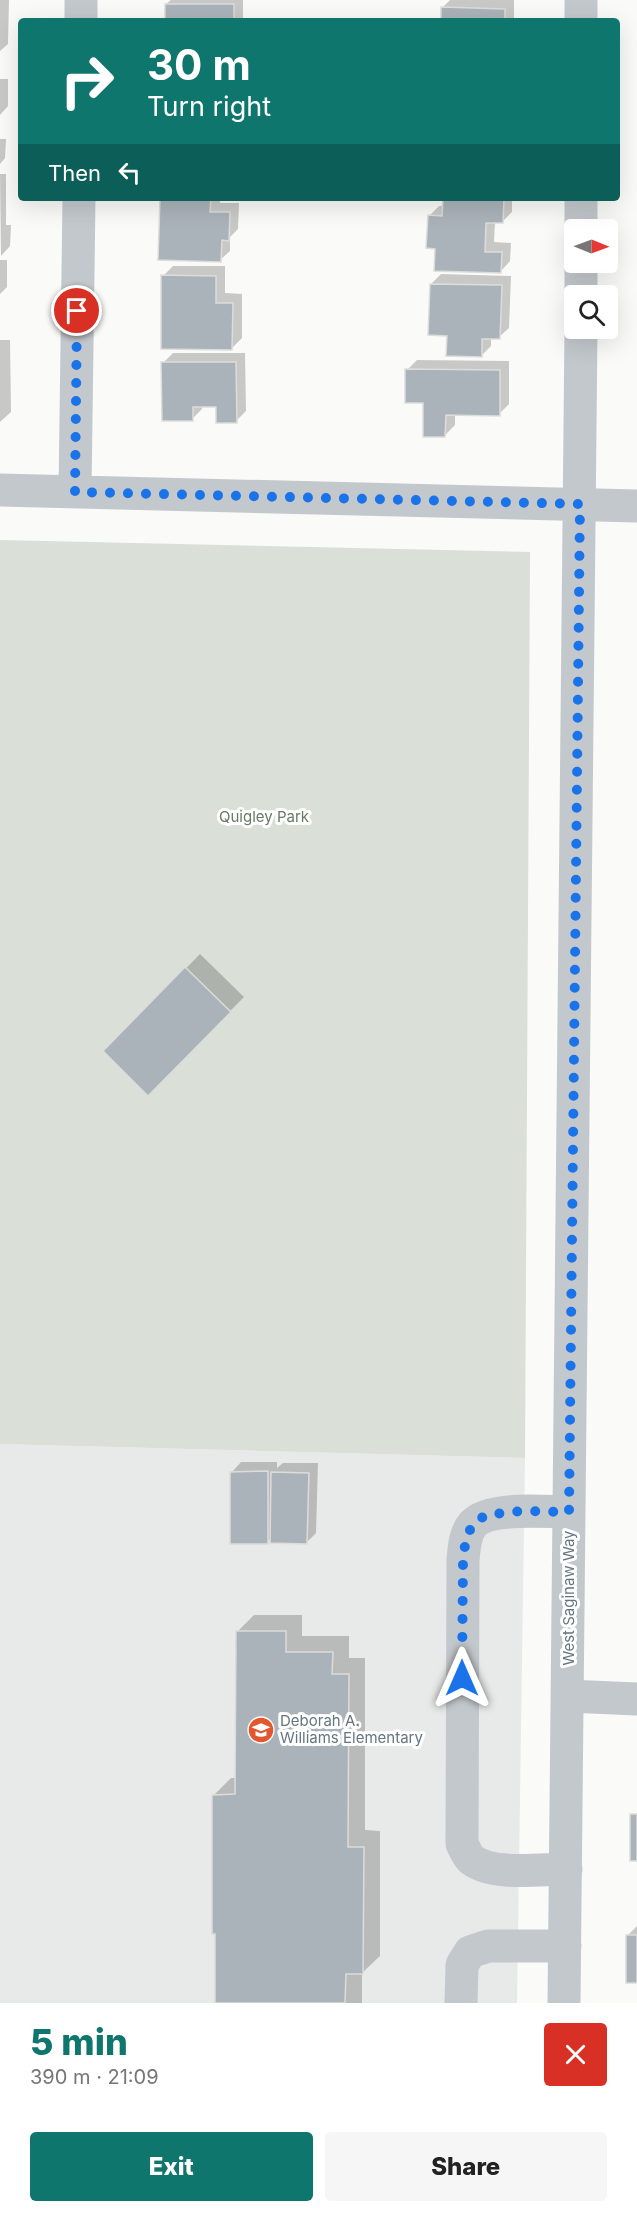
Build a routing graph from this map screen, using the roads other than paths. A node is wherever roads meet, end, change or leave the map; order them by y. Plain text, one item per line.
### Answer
1 (81, 0) edge
2 (581, 0) edge
3 (81, 18) edge
4 (581, 18) edge
5 (79, 201) edge
6 (581, 201) edge
7 (581, 219) edge
8 (580, 339) edge
9 (0, 490) edge
10 (75, 492) junction
11 (580, 504) junction
12 (637, 506) edge
13 (569, 1512) junction
14 (568, 1696) junction
15 (637, 1698) edge
16 (566, 1869) junction
17 (565, 1946) junction
18 (461, 2003) edge
19 (564, 2003) edge

1 - 3 street
2 - 4 street
5 - 10 street
6 - 7 street
8 - 11 street, West Saginaw Way
9 - 10 street
10 - 11 street
11 - 12 street
11 - 13 street, West Saginaw Way
13 - 14 street, West Saginaw Way
13 - 16 street
14 - 15 street
14 - 16 street, West Saginaw Way
16 - 17 street, West Saginaw Way
17 - 18 street
17 - 19 street, West Saginaw Way

